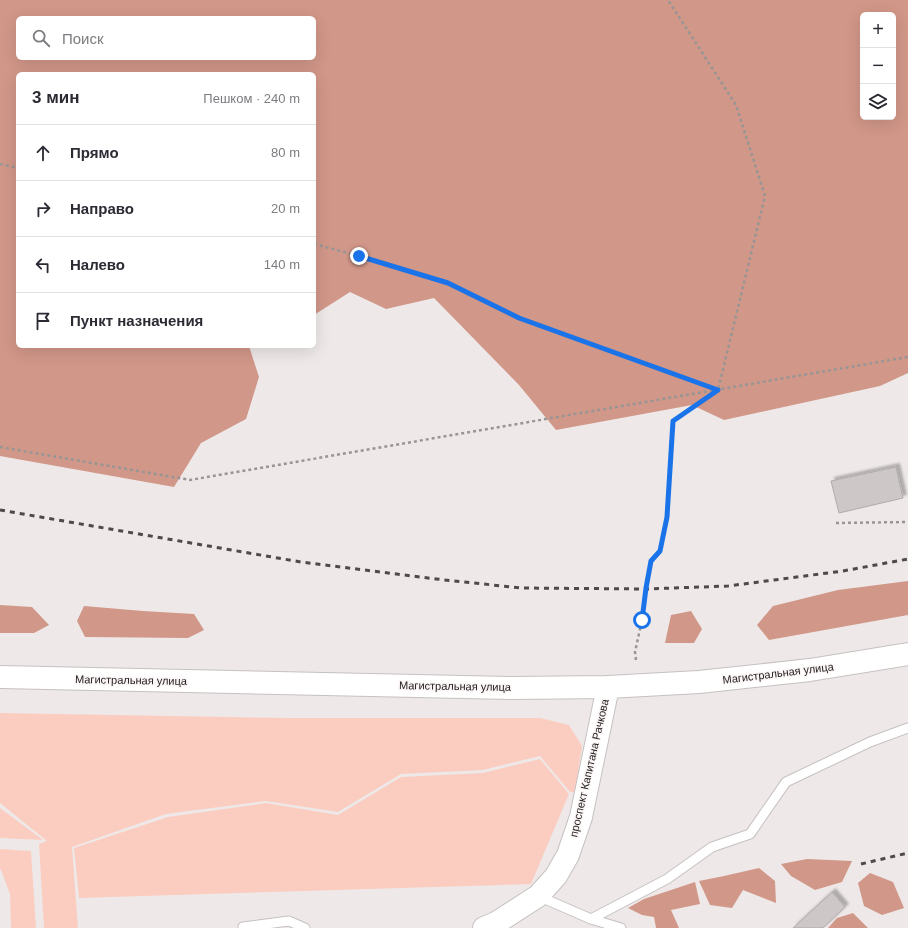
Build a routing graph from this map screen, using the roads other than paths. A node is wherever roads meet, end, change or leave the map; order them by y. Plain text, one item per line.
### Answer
1 (908, 654) edge
2 (0, 677) edge
3 (608, 687) junction
4 (908, 728) edge
5 (538, 896) junction
6 (592, 919) junction
7 (243, 928) edge
8 (305, 928) edge
9 (484, 928) edge
10 (621, 928) edge

1 - 3 main road, Магистральная улица
2 - 3 main road, Магистральная улица
3 - 5 main road, проспект Капитана Рачкова
4 - 6 lane
5 - 6 lane
5 - 9 main road, проспект Капитана Рачкова
6 - 10 lane
7 - 8 lane

